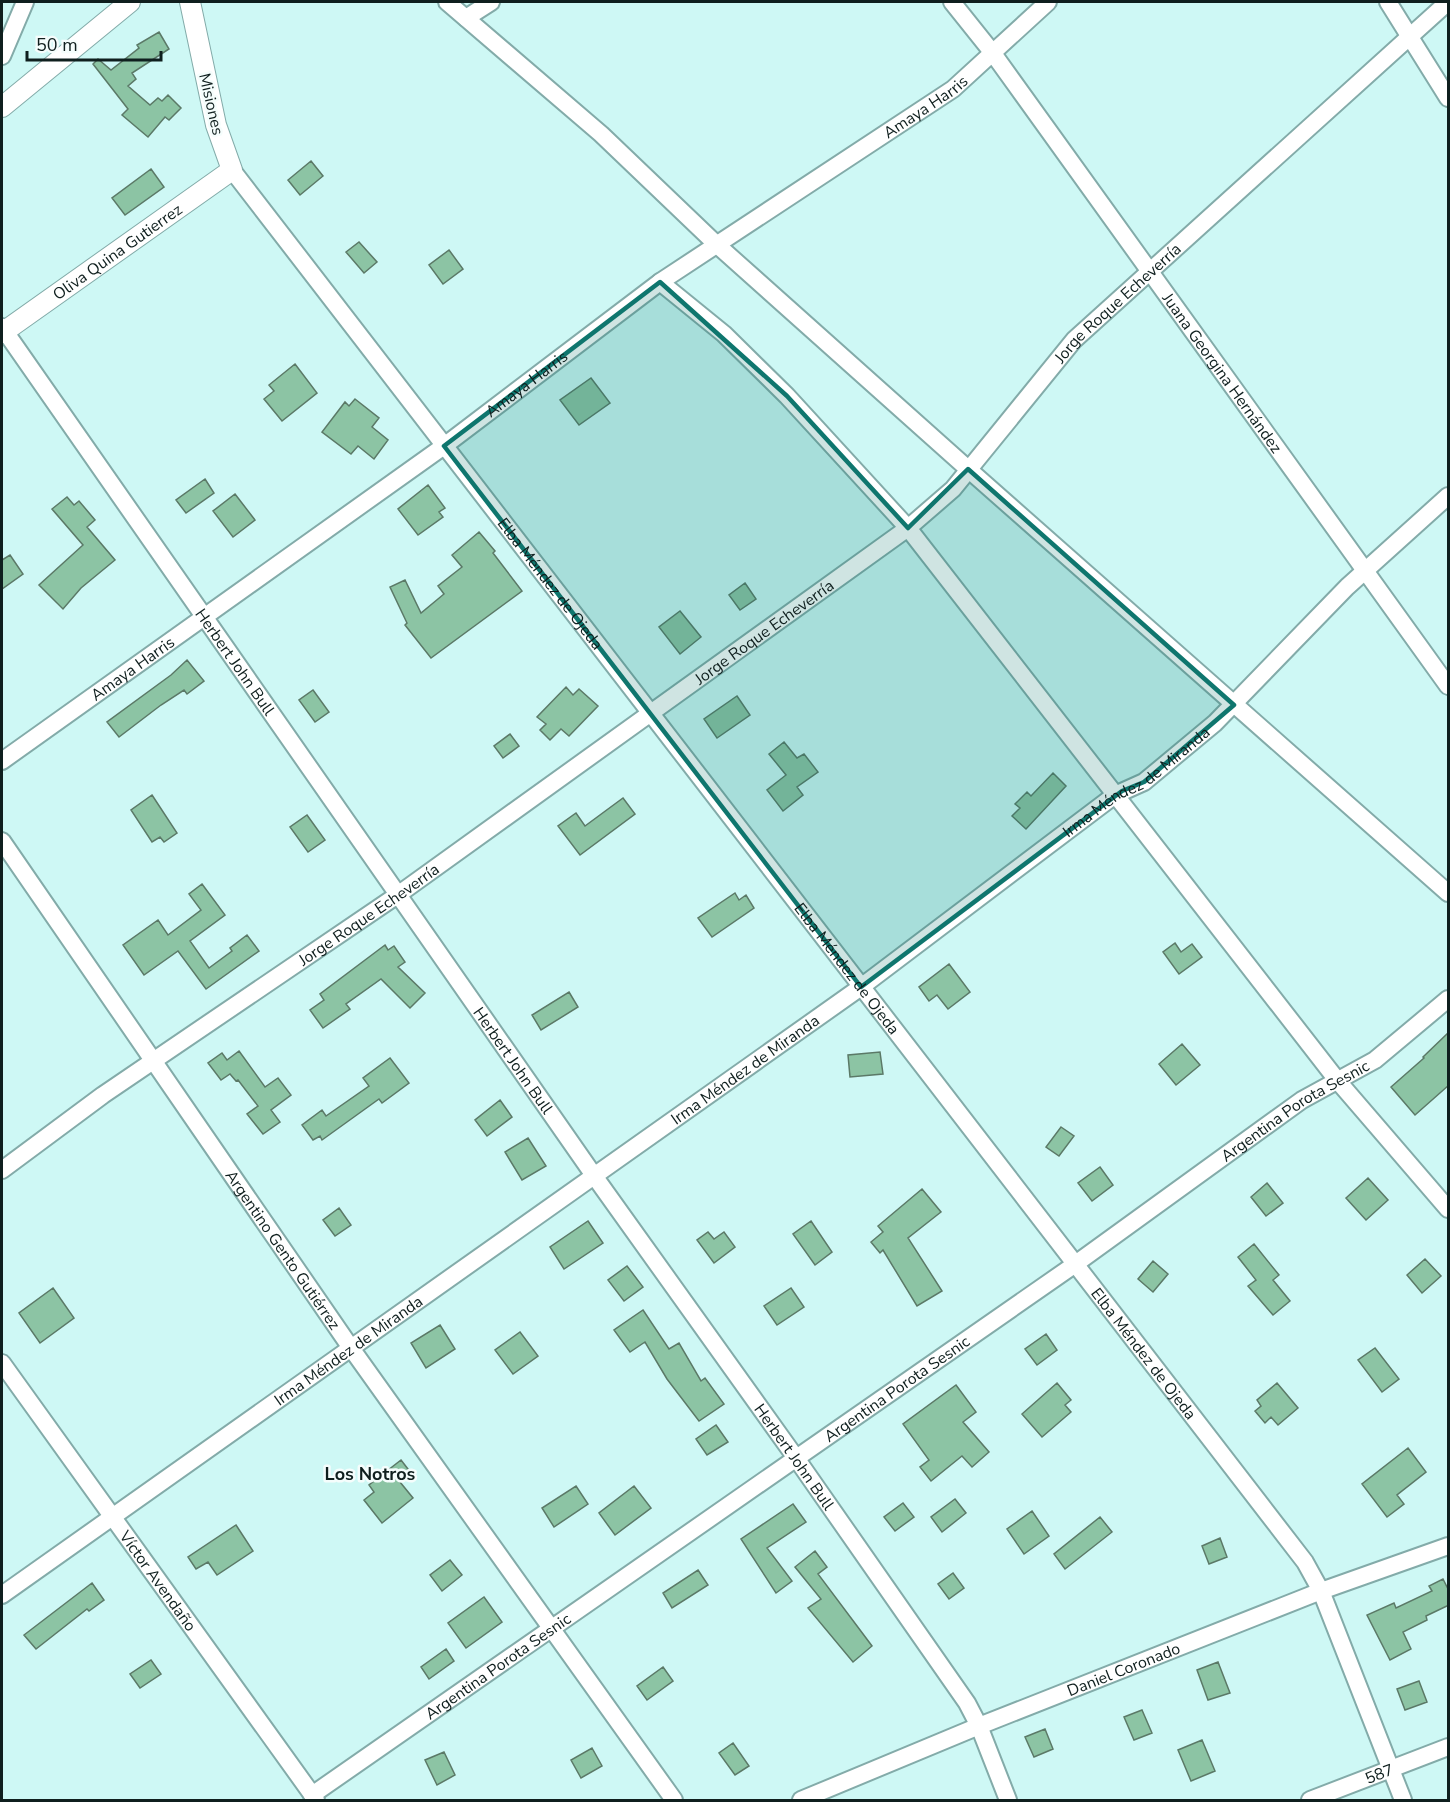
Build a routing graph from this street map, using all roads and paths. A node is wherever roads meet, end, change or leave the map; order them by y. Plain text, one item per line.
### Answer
1 (25, 2) edge
2 (130, 2) edge
3 (190, 2) edge
4 (447, 2) edge
5 (491, 2) edge
6 (952, 2) edge
7 (1048, 2) edge
8 (1388, 2) edge
9 (1448, 2) edge
10 (18, 17) junction
11 (466, 18) junction
12 (2, 37) edge
13 (1409, 37) junction
14 (992, 52) junction
15 (2, 56) edge
16 (1449, 98) edge
17 (2, 107) edge
18 (232, 170) junction
19 (715, 243) junction
20 (1149, 273) junction
21 (660, 282) junction
22 (2, 331) edge
23 (444, 446) junction
24 (968, 470) junction
25 (1449, 496) edge
26 (908, 528) junction
27 (1364, 571) junction
28 (203, 615) junction
29 (1449, 686) edge
30 (1234, 705) junction
31 (651, 714) junction
32 (2, 761) edge
33 (1115, 795) junction
34 (2, 841) edge
35 (1449, 893) edge
36 (399, 894) junction
37 (861, 987) junction
38 (1449, 999) edge
39 (154, 1062) junction
40 (1337, 1080) junction
41 (2, 1170) edge
42 (595, 1177) junction
43 (1449, 1209) edge
44 (1074, 1265) junction
45 (351, 1348) junction
46 (2, 1363) edge
47 (796, 1458) junction
48 (114, 1516) junction
49 (1449, 1546) edge
50 (1321, 1591) junction
51 (2, 1595) edge
52 (550, 1627) junction
53 (979, 1726) junction
54 (1449, 1747) edge
55 (1390, 1768) junction
56 (314, 1798) edge
57 (675, 1800) edge
58 (801, 1800) edge
59 (1008, 1800) edge
60 (1310, 1800) edge
61 (1403, 1800) edge

1 - 10 street
2 - 17 street
3 - 18 street, Misiones
4 - 11 street
5 - 11 street
6 - 14 street, Juana Georgina Hernández
7 - 14 street, Amaya Harris
8 - 13 street
9 - 13 street, Jorge Roque Echeverría
10 - 12 street
10 - 15 street
11 - 19 street
13 - 16 street
13 - 20 street, Jorge Roque Echeverría
14 - 19 street, Amaya Harris
14 - 20 street, Juana Georgina Hernández
18 - 22 street, Oliva Quina Gutierrez
18 - 23 street, Elba Méndez de Ojeda
19 - 21 street, Amaya Harris
19 - 24 street
20 - 24 street, Jorge Roque Echeverría
20 - 27 street, Juana Georgina Hernández
21 - 23 street, Amaya Harris
21 - 26 street
22 - 28 street, Herbert John Bull
23 - 28 street, Amaya Harris
23 - 31 street, Elba Méndez de Ojeda
24 - 26 street, Jorge Roque Echeverría
24 - 30 street
25 - 27 street, Irma Méndez de Miranda
26 - 31 street, Jorge Roque Echeverría
26 - 33 street
27 - 29 street, Juana Georgina Hernández
27 - 30 street, Irma Méndez de Miranda
28 - 32 street, Amaya Harris
28 - 36 street, Herbert John Bull
30 - 33 street, Irma Méndez de Miranda
30 - 35 street
31 - 36 street, Jorge Roque Echeverría
31 - 37 street, Elba Méndez de Ojeda
33 - 37 street, Irma Méndez de Miranda
33 - 40 street
34 - 39 street, Argentino Gento Gutiérrez
36 - 39 street, Jorge Roque Echeverría
36 - 42 street, Herbert John Bull
37 - 42 street, Irma Méndez de Miranda
37 - 44 street, Elba Méndez de Ojeda
38 - 40 street, Argentina Porota Sesnic
39 - 41 street, Jorge Roque Echeverría
39 - 45 street, Argentino Gento Gutiérrez
40 - 43 street
40 - 44 street, Argentina Porota Sesnic
42 - 45 street, Irma Méndez de Miranda
42 - 47 street, Herbert John Bull
44 - 47 street, Argentina Porota Sesnic
44 - 50 street, Elba Méndez de Ojeda
45 - 48 street, Irma Méndez de Miranda
45 - 52 street, Argentino Gento Gutiérrez
46 - 48 street, Víctor Avendaño
47 - 52 street, Argentina Porota Sesnic
47 - 53 street, Herbert John Bull
48 - 51 street, Irma Méndez de Miranda
48 - 56 street, Víctor Avendaño
49 - 50 street, Daniel Coronado
50 - 53 street, Daniel Coronado
50 - 55 street, Elba Méndez de Ojeda
52 - 56 street, Argentina Porota Sesnic
52 - 57 street, Argentino Gento Gutiérrez
53 - 58 street, Daniel Coronado
53 - 59 street, Herbert John Bull
54 - 55 street, 587
55 - 60 street, 587
55 - 61 street, Elba Méndez de Ojeda

